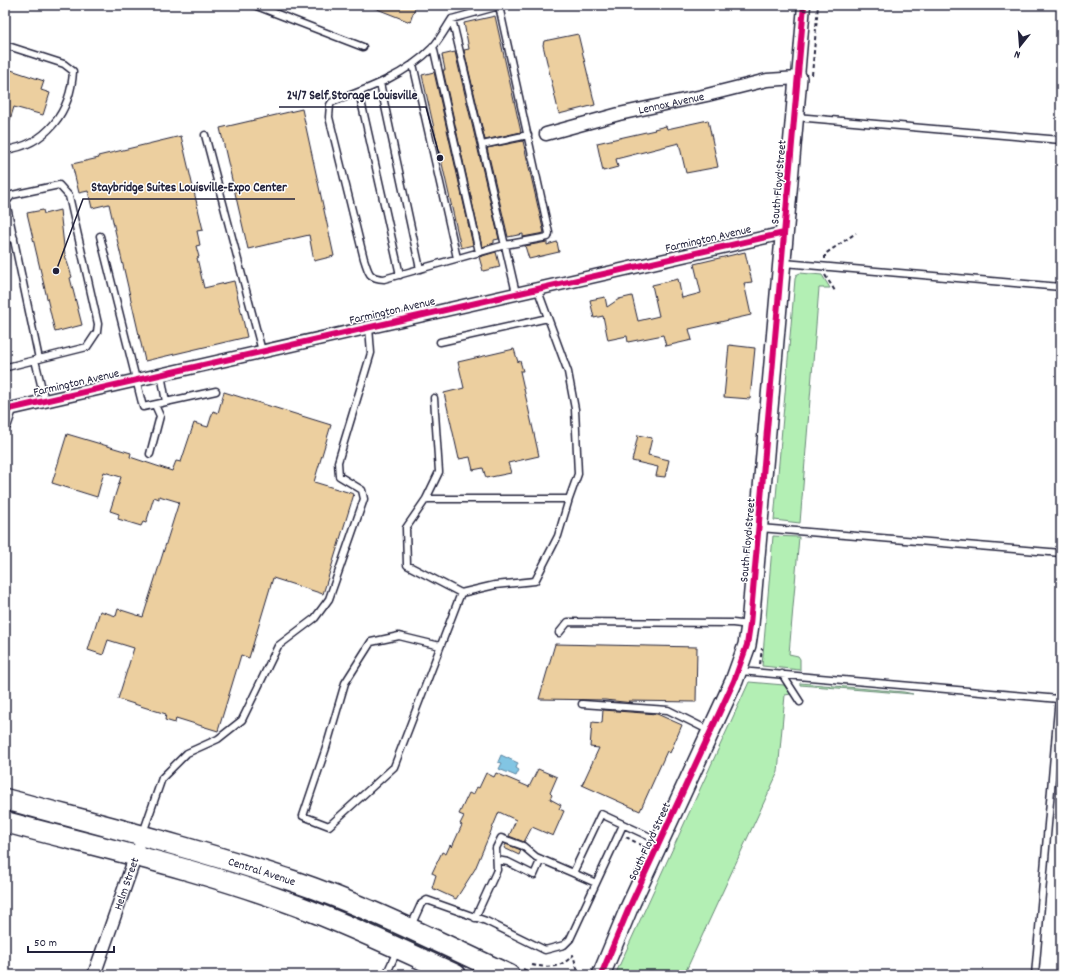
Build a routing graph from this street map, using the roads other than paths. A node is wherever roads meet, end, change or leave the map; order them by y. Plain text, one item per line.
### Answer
1 (254, 5) edge
2 (804, 5) edge
3 (452, 19) junction
4 (5, 45) edge
5 (433, 46) junction
6 (363, 47) dead end
7 (413, 64) junction
8 (805, 79) junction
9 (380, 83) junction
10 (359, 92) junction
11 (794, 116) junction
12 (546, 134) dead end
13 (205, 135) dead end
14 (528, 135) junction
15 (1061, 140) edge
16 (482, 145) junction
17 (5, 150) edge
18 (784, 232) junction
19 (100, 236) dead end
20 (14, 238) junction
21 (5, 240) edge
22 (505, 245) junction
23 (479, 252) junction
24 (457, 258) junction
25 (782, 263) junction
26 (420, 269) junction
27 (400, 274) junction
28 (1061, 287) edge
29 (537, 288) junction
30 (516, 293) junction
31 (548, 318) junction
32 (369, 326) junction
33 (440, 342) dead end
34 (262, 351) junction
35 (5, 360) edge
36 (37, 360) junction
37 (6, 367) edge
38 (161, 374) junction
39 (136, 380) junction
40 (216, 391) dead end
41 (434, 398) dead end
42 (45, 401) junction
43 (166, 402) junction
44 (155, 405) junction
45 (8, 410) edge
46 (5, 424) edge
47 (150, 454) dead end
48 (426, 499) junction
49 (569, 499) junction
50 (759, 528) junction
51 (1061, 553) edge
52 (460, 593) junction
53 (750, 625) junction
54 (558, 633) dead end
55 (440, 646) junction
56 (738, 670) junction
57 (782, 674) junction
58 (1061, 674) edge
59 (1059, 699) junction
60 (800, 702) dead end
61 (582, 704) dead end
62 (711, 732) junction
63 (5, 799) edge
64 (5, 822) edge
65 (623, 825) junction
66 (141, 836) junction
67 (661, 842) junction
68 (136, 856) junction
69 (542, 859) junction
70 (497, 860) junction
71 (573, 873) junction
72 (596, 883) junction
73 (475, 918) junction
74 (409, 929) junction
75 (398, 948) junction
76 (94, 975) edge
77 (386, 975) edge
78 (456, 975) edge
79 (509, 975) edge
80 (602, 975) edge
81 (1035, 975) edge

1 - 6 lane
2 - 8 street
3 - 5 lane
3 - 14 lane
3 - 16 lane
4 - 17 lane
5 - 7 lane
5 - 23 lane
7 - 9 lane
7 - 24 lane
8 - 11 street, South Floyd Street
8 - 12 street, Lennox Avenue
9 - 10 lane
9 - 26 lane
10 - 27 lane
10 - 27 lane
11 - 15 lane
11 - 18 street, South Floyd Street
13 - 34 lane
14 - 16 lane
14 - 22 lane
16 - 22 lane
18 - 25 street, South Floyd Street
18 - 29 street, Farmington Avenue
19 - 39 lane
20 - 21 lane
20 - 36 lane
20 - 36 lane
22 - 23 lane
22 - 30 lane
23 - 24 lane
24 - 26 lane
25 - 28 lane
25 - 50 street, South Floyd Street
26 - 27 lane
29 - 30 street, Farmington Avenue
29 - 31 lane
30 - 32 street, Farmington Avenue
31 - 33 lane
31 - 49 lane
32 - 34 street, Farmington Avenue
32 - 66 lane
34 - 38 street, Farmington Avenue
35 - 37 lane
36 - 37 lane
36 - 42 lane
38 - 39 street, Farmington Avenue
38 - 43 lane
39 - 42 street, Farmington Avenue
39 - 44 lane
40 - 43 lane
41 - 48 lane
42 - 45 street, Farmington Avenue
43 - 44 lane
44 - 47 lane
45 - 46 street
48 - 49 lane
48 - 52 lane
49 - 52 lane
50 - 51 lane
50 - 53 street, South Floyd Street
52 - 55 lane
53 - 54 lane
53 - 56 street, South Floyd Street
55 - 55 lane
56 - 57 lane
56 - 62 street, South Floyd Street
57 - 59 lane
57 - 60 lane
58 - 59 lane
59 - 81 lane
61 - 62 lane
62 - 67 street, South Floyd Street
63 - 66 main road, Central Avenue
64 - 68 main road, Central Avenue
65 - 67 lane
65 - 71 lane
65 - 72 lane
66 - 68 street, Helm Street
66 - 74 main road, Central Avenue
67 - 80 street, South Floyd Street
68 - 75 main road, Central Avenue
68 - 76 street, Helm Street
69 - 70 lane
69 - 70 lane
69 - 71 lane
70 - 73 lane
71 - 72 lane
72 - 73 lane
73 - 74 lane
74 - 79 main road, Central Avenue
75 - 77 lane
75 - 78 main road, Central Avenue

